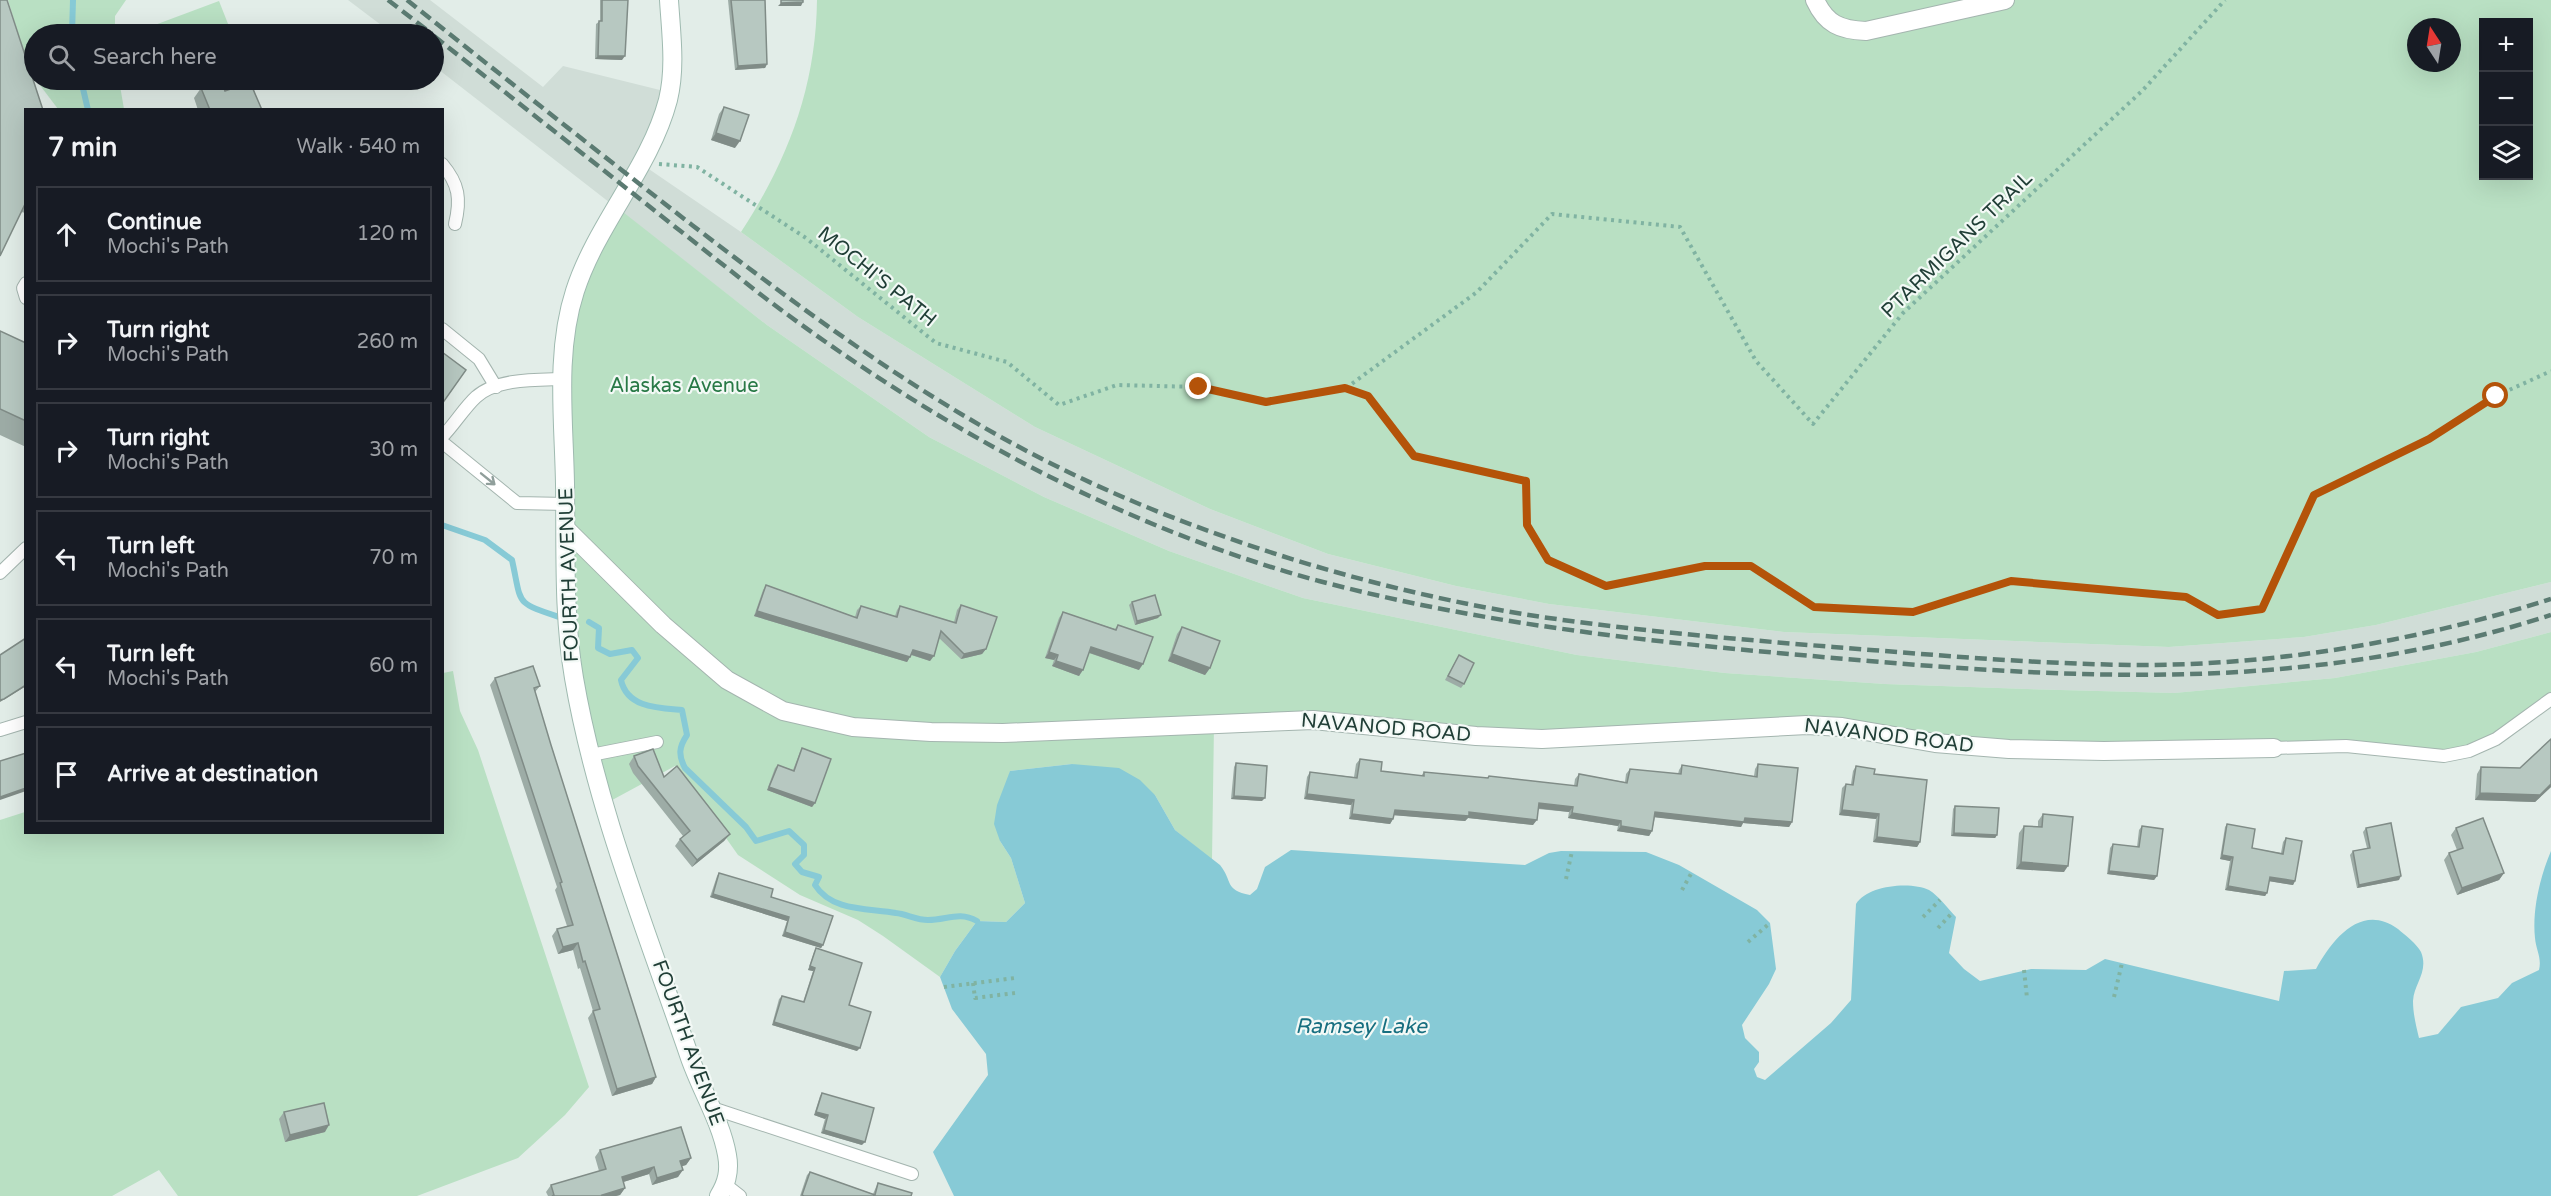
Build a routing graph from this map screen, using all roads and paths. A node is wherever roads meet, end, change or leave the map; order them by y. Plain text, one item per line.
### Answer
1 (669, 0) edge
2 (1815, 0) edge
3 (2006, 0) edge
4 (2225, 0) edge
5 (640, 163) junction
6 (444, 166) edge
7 (455, 224) dead end
8 (444, 331) edge
9 (2551, 370) edge
10 (564, 379) junction
11 (496, 387) junction
12 (1345, 388) junction
13 (444, 435) edge
14 (444, 444) edge
15 (566, 504) junction
16 (566, 529) junction
17 (24, 550) edge
18 (0, 573) edge
19 (2551, 699) edge
20 (24, 723) edge
21 (0, 730) edge
22 (657, 742) dead end
23 (2274, 748) joint
24 (591, 755) junction
25 (1572, 851) dead end
26 (1692, 872) dead end
27 (1566, 879) dead end
28 (1682, 890) dead end
29 (1940, 900) dead end
30 (1952, 913) dead end
31 (1923, 917) dead end
32 (1770, 923) dead end
33 (1938, 928) dead end
34 (1748, 942) dead end
35 (2122, 963) dead end
36 (2024, 970) dead end
37 (1015, 978) dead end
38 (973, 983) junction
39 (944, 987) dead end
40 (1015, 993) dead end
41 (2114, 997) dead end
42 (2027, 998) dead end
43 (709, 1107) junction
44 (912, 1174) dead end
45 (728, 1192) edge

1 - 5 street, FOURTH AVENUE
2 - 3 street
4 - 12 path, PTARMIGANS TRAIL
5 - 10 street, FOURTH AVENUE
5 - 12 path, MOCHI'S PATH
6 - 7 lane
8 - 11 lane
9 - 12 path
10 - 11 lane
10 - 15 street, FOURTH AVENUE
11 - 13 lane
14 -> 15 lane
15 - 16 street, FOURTH AVENUE
16 - 23 street, NAVANOD ROAD
16 - 24 street, FOURTH AVENUE
17 - 18 lane
19 - 23 lane
20 - 21 lane
22 - 24 lane
24 - 43 street, FOURTH AVENUE
25 - 27 path
26 - 28 path
29 - 31 path
30 - 33 path
32 - 34 path
35 - 41 path
36 - 42 path
37 - 38 path
38 - 39 path
38 - 40 path
43 - 44 lane
43 - 45 street, FOURTH AVENUE

